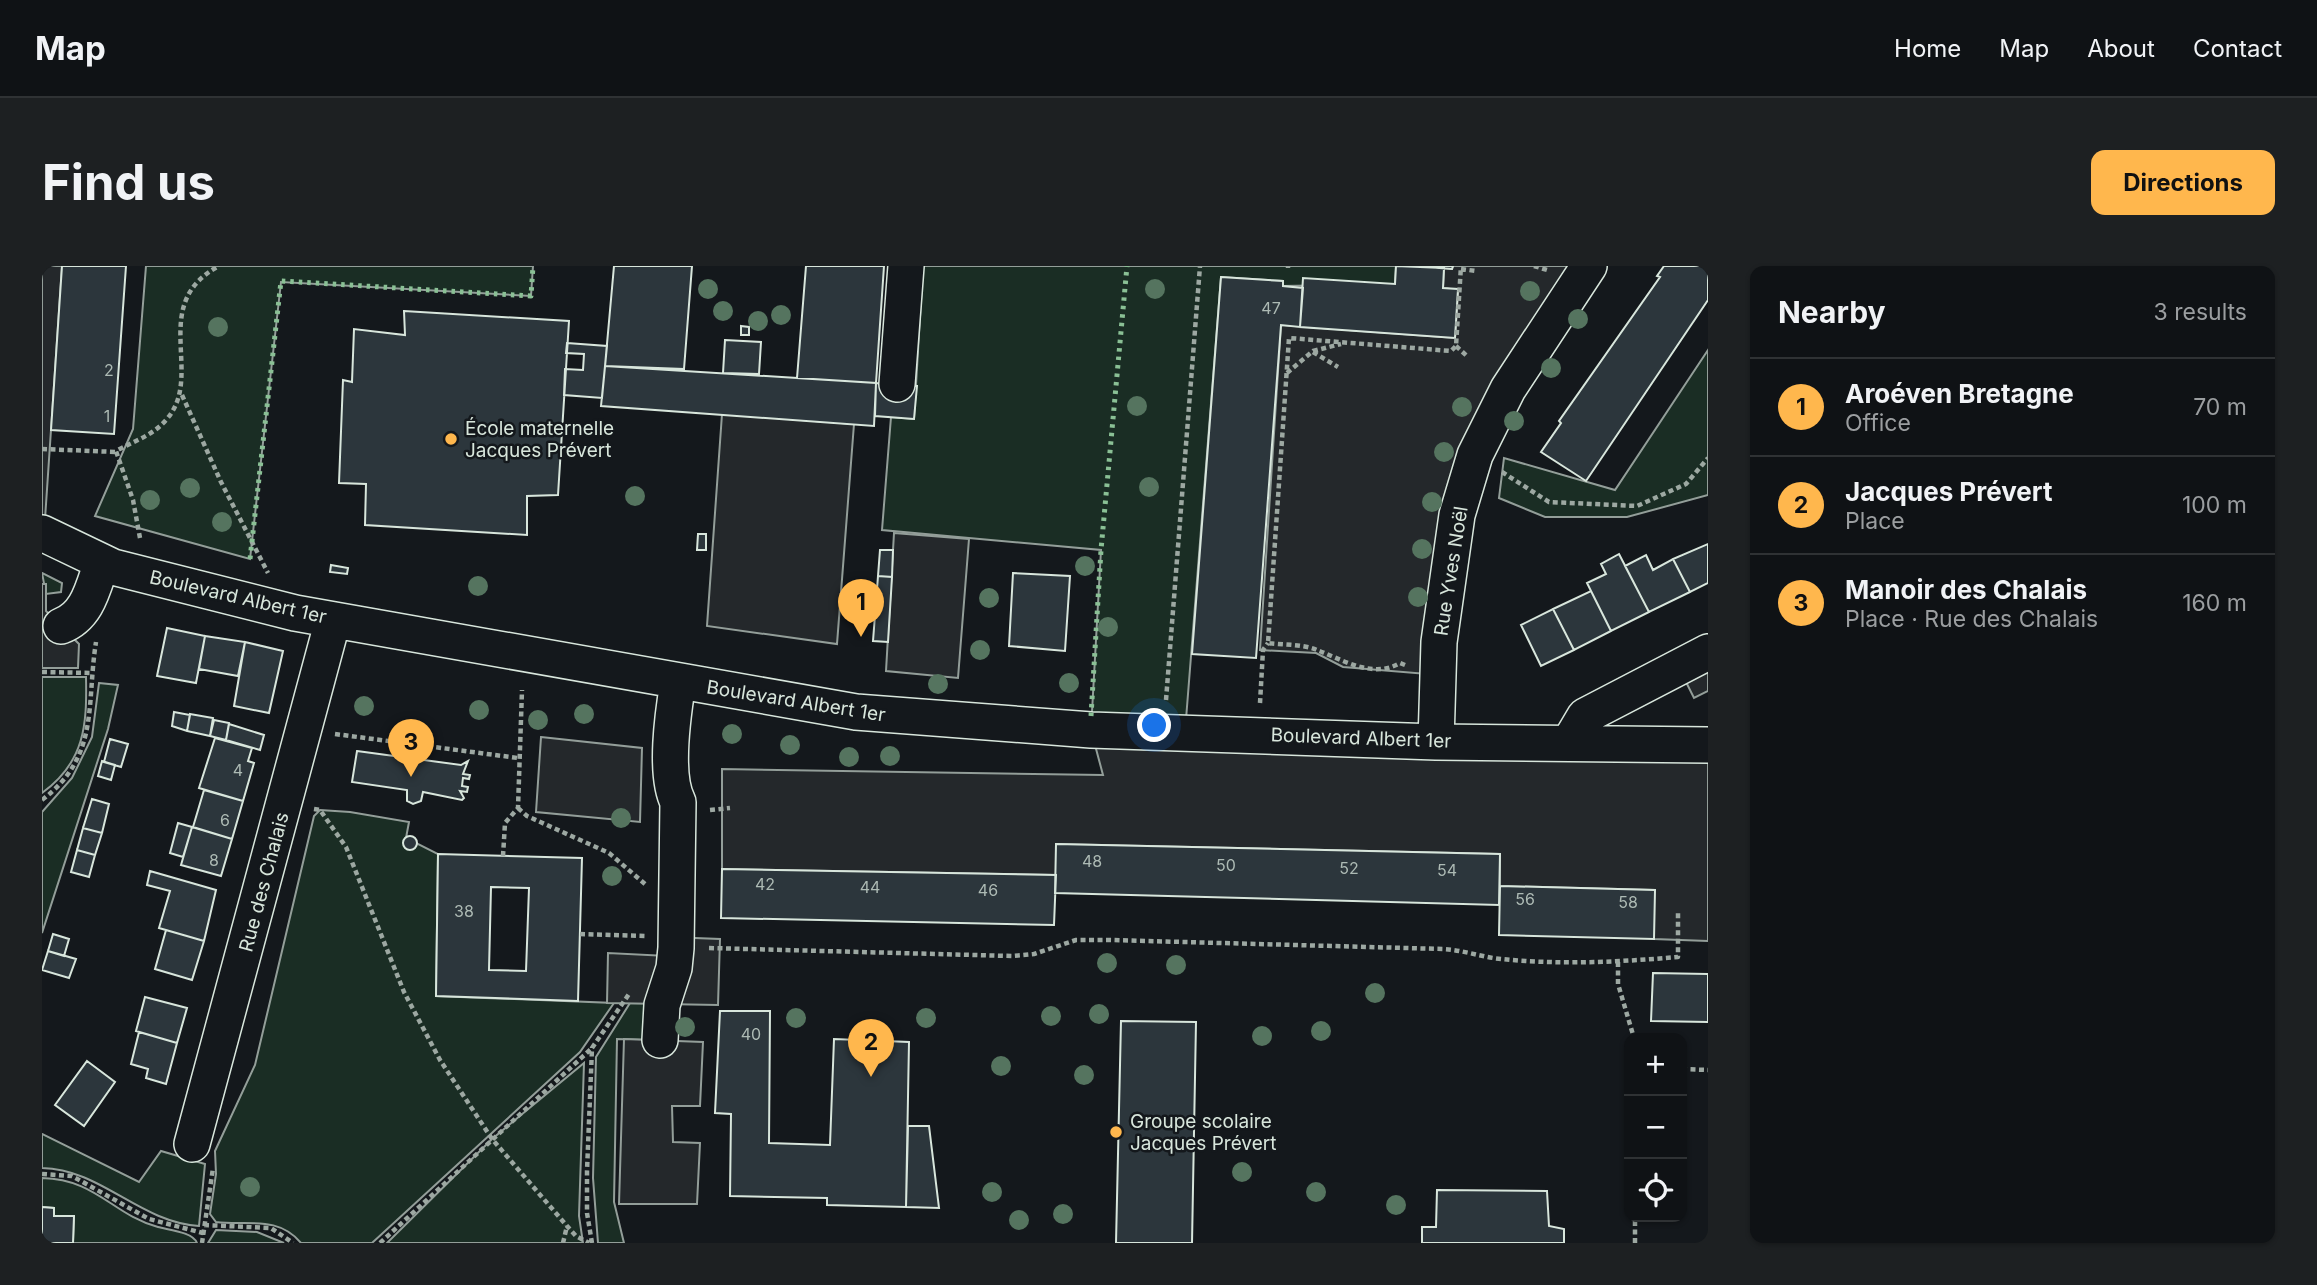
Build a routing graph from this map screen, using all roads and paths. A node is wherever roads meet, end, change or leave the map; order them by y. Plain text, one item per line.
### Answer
1 (219, 266) edge
2 (906, 266) edge
3 (1200, 266) edge
4 (1589, 266) edge
5 (1461, 268) edge
6 (1476, 271) dead end
7 (1345, 343) junction
8 (1456, 346) junction
9 (1313, 351) junction
10 (1467, 356) dead end
11 (1338, 367) dead end
12 (1287, 373) junction
13 (897, 384) dead end
14 (181, 394) junction
15 (42, 449) edge
16 (116, 452) junction
17 (1475, 455) junction
18 (1708, 458) edge
19 (42, 533) edge
20 (140, 538) dead end
21 (102, 562) junction
22 (271, 578) dead end
23 (333, 620) junction
24 (61, 626) dead end
25 (96, 639) dead end
26 (1268, 643) junction
27 (1708, 652) edge
28 (1409, 667) dead end
29 (42, 672) edge
30 (93, 673) junction
31 (678, 682) junction
32 (522, 690) dead end
33 (1166, 700) dead end
34 (1260, 703) dead end
35 (335, 734) dead end
36 (1436, 742) junction
37 (1569, 743) junction
38 (417, 745) junction
39 (1708, 745) edge
40 (415, 758) dead end
41 (518, 758) junction
42 (42, 800) edge
43 (286, 801) junction
44 (518, 808) junction
45 (503, 856) dead end
46 (648, 872) dead end
47 (1678, 911) dead end
48 (646, 924) dead end
49 (580, 934) dead end
50 (656, 943) junction
51 (1618, 962) junction
52 (635, 985) dead end
53 (1633, 1033) edge
54 (660, 1040) dead end
55 (592, 1048) junction
56 (1687, 1069) edge
57 (1708, 1070) edge
58 (492, 1139) junction
59 (192, 1144) joint
60 (42, 1174) edge
61 (1635, 1222) edge
62 (204, 1225) junction
63 (566, 1226) junction
64 (203, 1233) junction
65 (202, 1243) edge
66 (293, 1243) edge
67 (380, 1243) edge
68 (563, 1243) edge
69 (591, 1243) edge
70 (1635, 1243) edge

1 - 14 path
2 - 13 street
3 - 33 path
4 - 17 street, Rue Yves Noël
5 - 6 path
5 - 8 path
7 - 8 path
7 - 9 path
7 - 12 path
8 - 10 path
9 - 11 path
9 - 12 path
12 - 26 path
14 - 16 path
14 - 22 path
15 - 16 path
16 - 20 path
17 - 18 path
17 - 36 street, Rue Yves Noël
19 - 21 street, Boulevard Albert 1er
21 - 23 street, Boulevard Albert 1er
21 - 24 street
23 - 31 street, Boulevard Albert 1er
23 - 43 street, Rue des Chalais
25 - 30 path
26 - 28 path
26 - 34 path
27 - 37 street
29 - 30 path
30 - 42 path
31 - 36 street, Boulevard Albert 1er
31 - 50 street
32 - 41 path
35 - 38 path
36 - 37 street, Boulevard Albert 1er
37 - 39 street, Boulevard Albert 1er
38 - 40 path
38 - 41 path
41 - 44 path
43 - 58 path
43 - 59 street, Rue des Chalais
44 - 45 path
44 - 46 path
47 - 51 path
48 - 50 path
49 - 50 path
50 - 51 path
50 - 54 street
51 - 53 path
52 - 55 path
55 - 58 path
55 - 69 path
56 - 57 path
58 - 63 path
58 - 67 path
59 - 62 path
60 - 64 path
61 - 70 path
62 - 64 path
62 - 66 path
63 - 68 path
63 - 69 path
64 - 65 path

